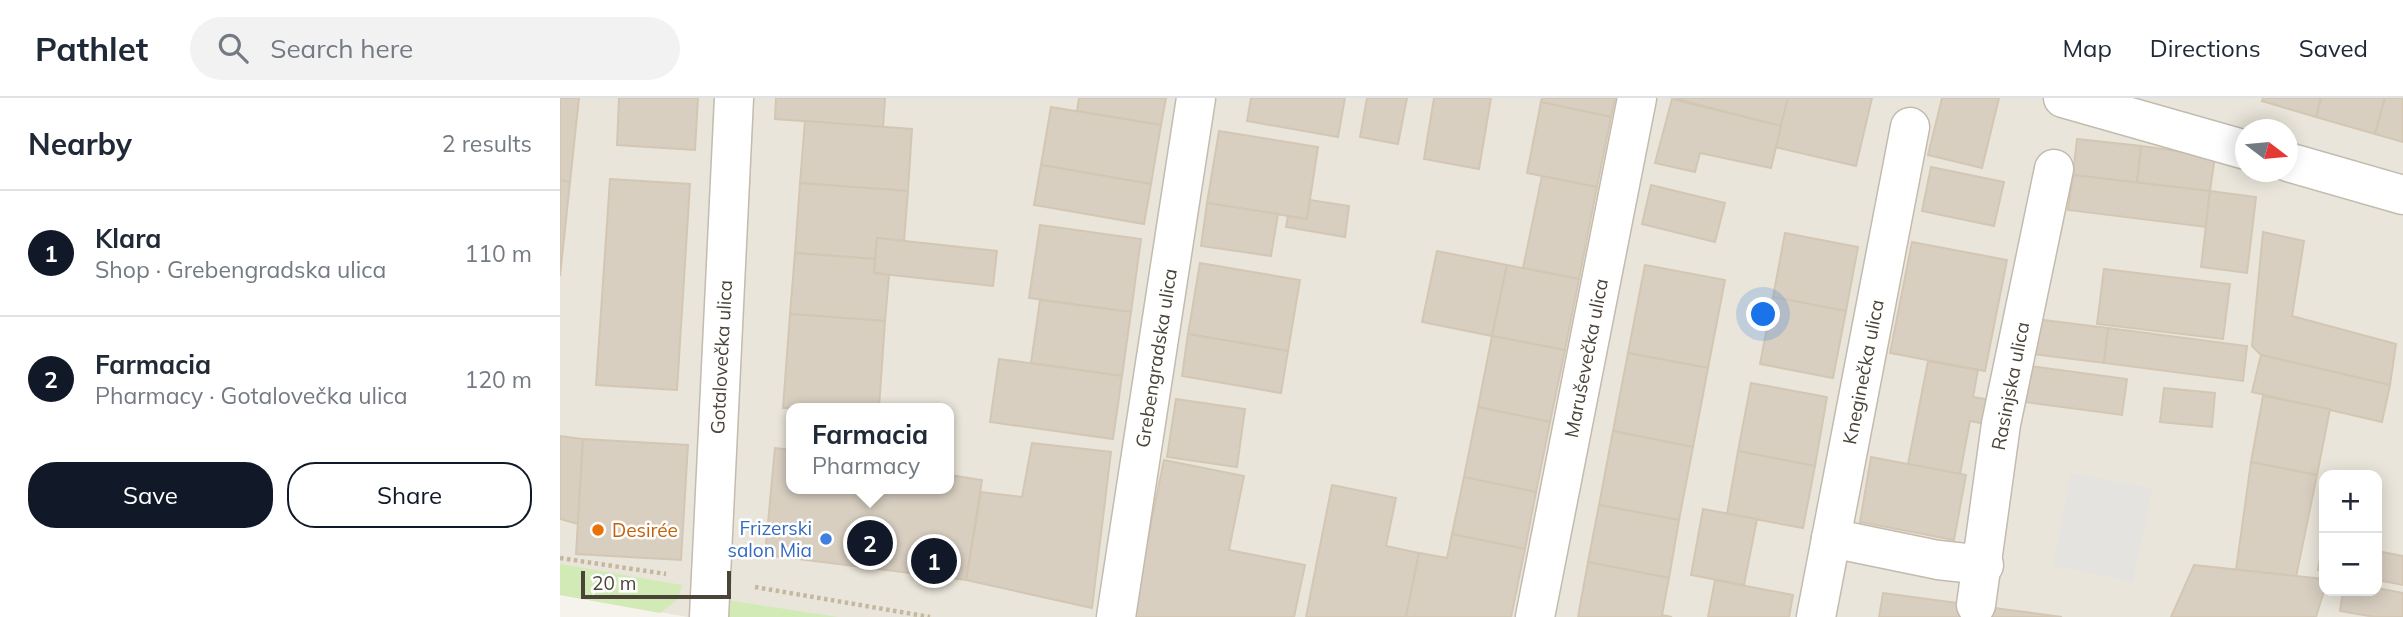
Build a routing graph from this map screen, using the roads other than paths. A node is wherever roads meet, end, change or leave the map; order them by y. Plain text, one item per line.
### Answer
1 (734, 98) edge
2 (1196, 98) edge
3 (1637, 98) edge
4 (2063, 98) edge
5 (1910, 127) dead end
6 (2235, 147) edge
7 (2298, 165) edge
8 (2054, 169) dead end
9 (2403, 195) edge
10 (1831, 538) junction
11 (1983, 565) junction
12 (1976, 606) dead end
13 (709, 617) edge
14 (1116, 617) edge
15 (1535, 617) edge
16 (1816, 617) edge

1 - 13 street, Gotalovečka ulica
2 - 14 street, Grebengradska ulica
3 - 15 street, Maruševečka ulica
4 - 6 street
5 - 10 street, Kneginečka ulica
7 - 9 street
8 - 11 street, Rasinjska ulica
10 - 11 street
10 - 16 street, Kneginečka ulica
11 - 12 street, Rasinjska ulica

